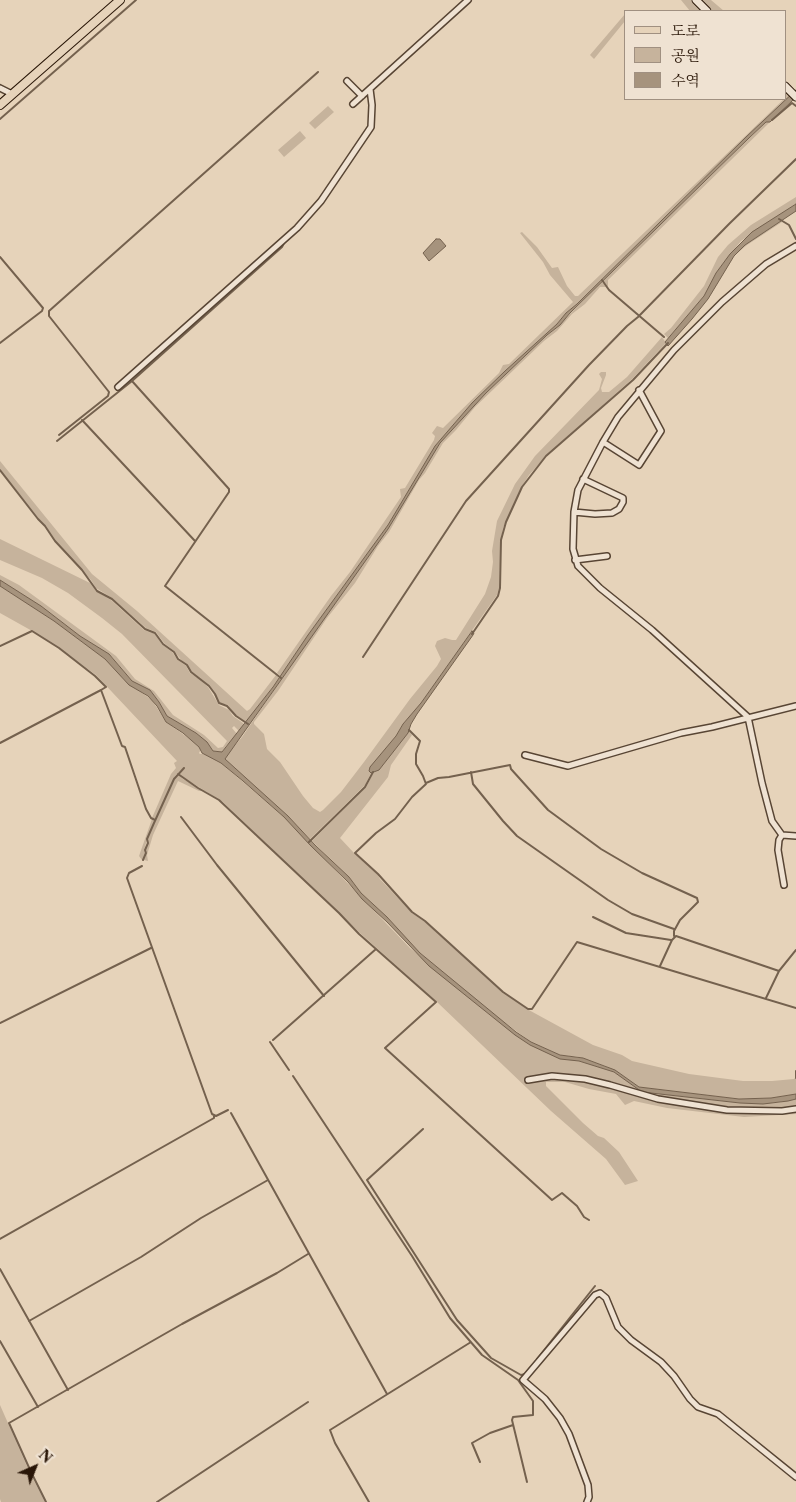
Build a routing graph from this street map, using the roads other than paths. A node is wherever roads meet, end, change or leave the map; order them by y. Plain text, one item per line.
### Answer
1 (120, 0) edge
2 (468, 0) edge
3 (696, 0) edge
4 (706, 10) edge
5 (347, 81) dead end
6 (0, 88) edge
7 (370, 89) junction
8 (12, 94) junction
9 (362, 96) junction
10 (0, 104) edge
11 (353, 104) dead end
12 (796, 246) edge
13 (118, 387) dead end
14 (639, 390) junction
15 (602, 442) junction
16 (583, 479) junction
17 (574, 512) junction
18 (607, 556) dead end
19 (575, 560) junction
20 (796, 706) edge
21 (748, 717) junction
22 (524, 755) dead end
23 (782, 835) junction
24 (796, 836) edge
25 (784, 886) dead end
26 (528, 1080) dead end
27 (796, 1109) edge
28 (796, 1477) edge
29 (587, 1502) edge

1 - 8 main road
2 - 7 street
3 - 4 main road
5 - 9 street
6 - 8 street
7 - 9 street
7 - 13 street
8 - 10 main road
9 - 11 street
12 - 14 street
14 - 15 street
14 - 15 street
15 - 16 street
16 - 17 street
16 - 17 street
17 - 19 street
18 - 19 street
19 - 21 street
20 - 21 street
21 - 22 street
21 - 23 street
23 - 24 street
23 - 25 street
26 - 27 street
28 - 29 street

